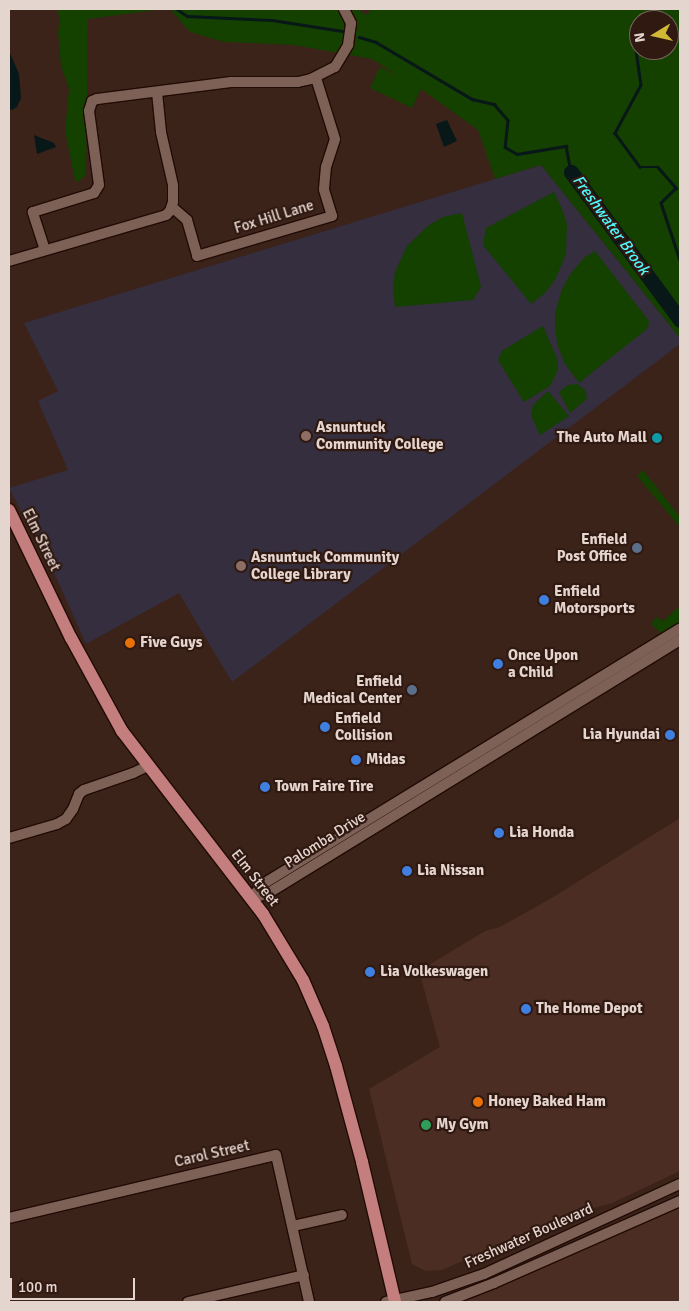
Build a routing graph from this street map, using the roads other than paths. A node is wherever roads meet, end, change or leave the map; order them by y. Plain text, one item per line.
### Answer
1 (344, 9) edge
2 (316, 78) junction
3 (157, 92) junction
4 (172, 208) junction
5 (45, 250) junction
6 (9, 261) edge
7 (10, 514) edge
8 (680, 628) edge
9 (680, 640) edge
10 (581, 689) junction
11 (594, 693) junction
12 (148, 766) junction
13 (9, 838) edge
14 (251, 898) junction
15 (680, 1184) edge
16 (680, 1200) edge
17 (342, 1215) dead end
18 (9, 1218) edge
19 (293, 1226) junction
20 (304, 1275) junction
21 (188, 1302) edge
22 (309, 1302) edge
23 (392, 1302) edge
24 (445, 1302) edge

1 - 2 street
2 - 3 street
2 - 4 street, Fox Hill Lane
3 - 4 street
3 - 5 street
4 - 5 street
5 - 6 street
7 - 12 main road, Elm Street
8 - 10 street, Palomba Drive
9 - 11 street, Palomba Drive
10 - 11 street
10 - 14 street, Palomba Drive
11 - 14 street, Palomba Drive
12 - 13 street
12 - 14 main road, Elm Street
14 - 23 main road, Elm Street
15 - 23 street, Freshwater Boulevard
16 - 24 street, Freshwater Boulevard
17 - 19 street
18 - 19 street, Carol Street
19 - 20 street, Carol Street
20 - 21 street
20 - 22 street, Carol Street

